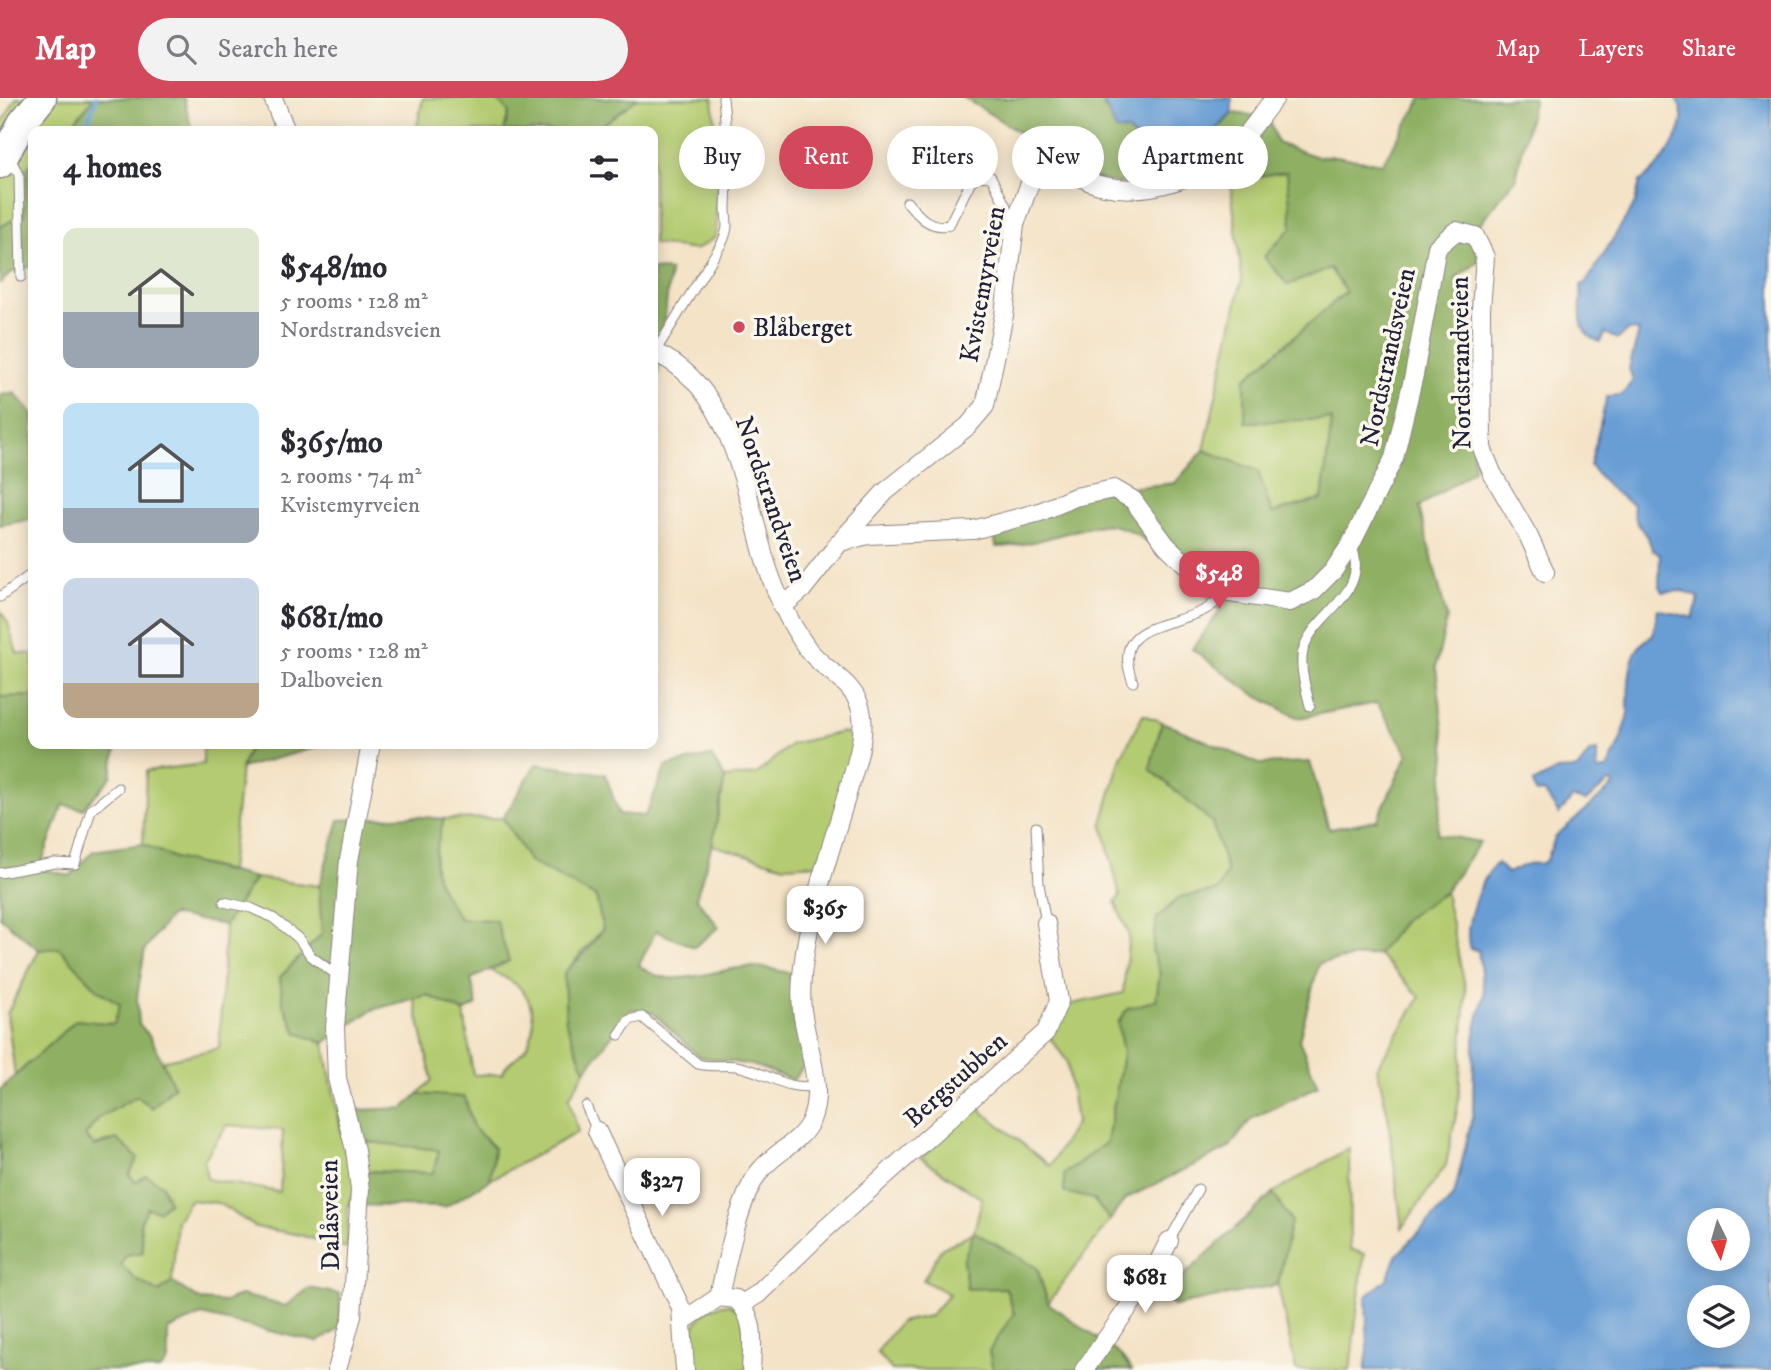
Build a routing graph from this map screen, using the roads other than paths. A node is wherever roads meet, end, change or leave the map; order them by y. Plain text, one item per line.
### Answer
1 (42, 98) edge
2 (273, 98) edge
3 (723, 98) edge
4 (1275, 98) edge
5 (284, 126) edge
6 (2, 155) edge
7 (907, 202) dead end
8 (1015, 224) junction
9 (1466, 232) joint
10 (22, 277) dead end
11 (658, 346) edge
12 (658, 354) edge
13 (840, 542) junction
14 (1351, 544) junction
15 (1545, 572) dead end
16 (28, 577) edge
17 (1223, 592) junction
18 (0, 597) edge
19 (782, 607) junction
20 (1133, 682) dead end
21 (1310, 706) dead end
22 (370, 749) edge
23 (118, 788) dead end
24 (1036, 827) dead end
25 (0, 873) edge
26 (225, 902) dead end
27 (1046, 923) joint
28 (338, 976) junction
29 (619, 1035) dead end
30 (815, 1086) junction
31 (586, 1106) dead end
32 (597, 1131) joint
33 (1199, 1189) dead end
34 (1169, 1241) joint
35 (719, 1297) junction
36 (742, 1304) junction
37 (684, 1320) junction
38 (337, 1370) edge
39 (685, 1370) edge
40 (751, 1370) edge
41 (1084, 1370) edge

1 - 6 main road
2 - 5 street
3 - 11 lane
4 - 8 street, Kvistemyrveien
6 - 10 lane
7 - 8 lane
8 - 13 street, Kvistemyrveien
9 - 14 street, Nordstrandsveien
9 - 15 street, Nordstrandveien
12 - 19 street, Nordstrandveien
13 - 17 street, Nordstrandsveien
13 - 19 street
14 - 17 street, Nordstrandsveien
14 - 21 lane
16 - 18 lane
17 - 20 lane
19 - 30 street
22 - 28 street, Dalåsveien
23 - 25 lane
24 - 27 lane, Bergstubben
26 - 28 lane
27 - 36 street, Bergstubben
28 - 38 street, Dalåsveien
29 - 30 lane
30 - 35 street
31 - 32 lane
32 - 37 street
33 - 34 lane
34 - 41 street
35 - 36 street
35 - 37 street
36 - 40 street
37 - 39 street

